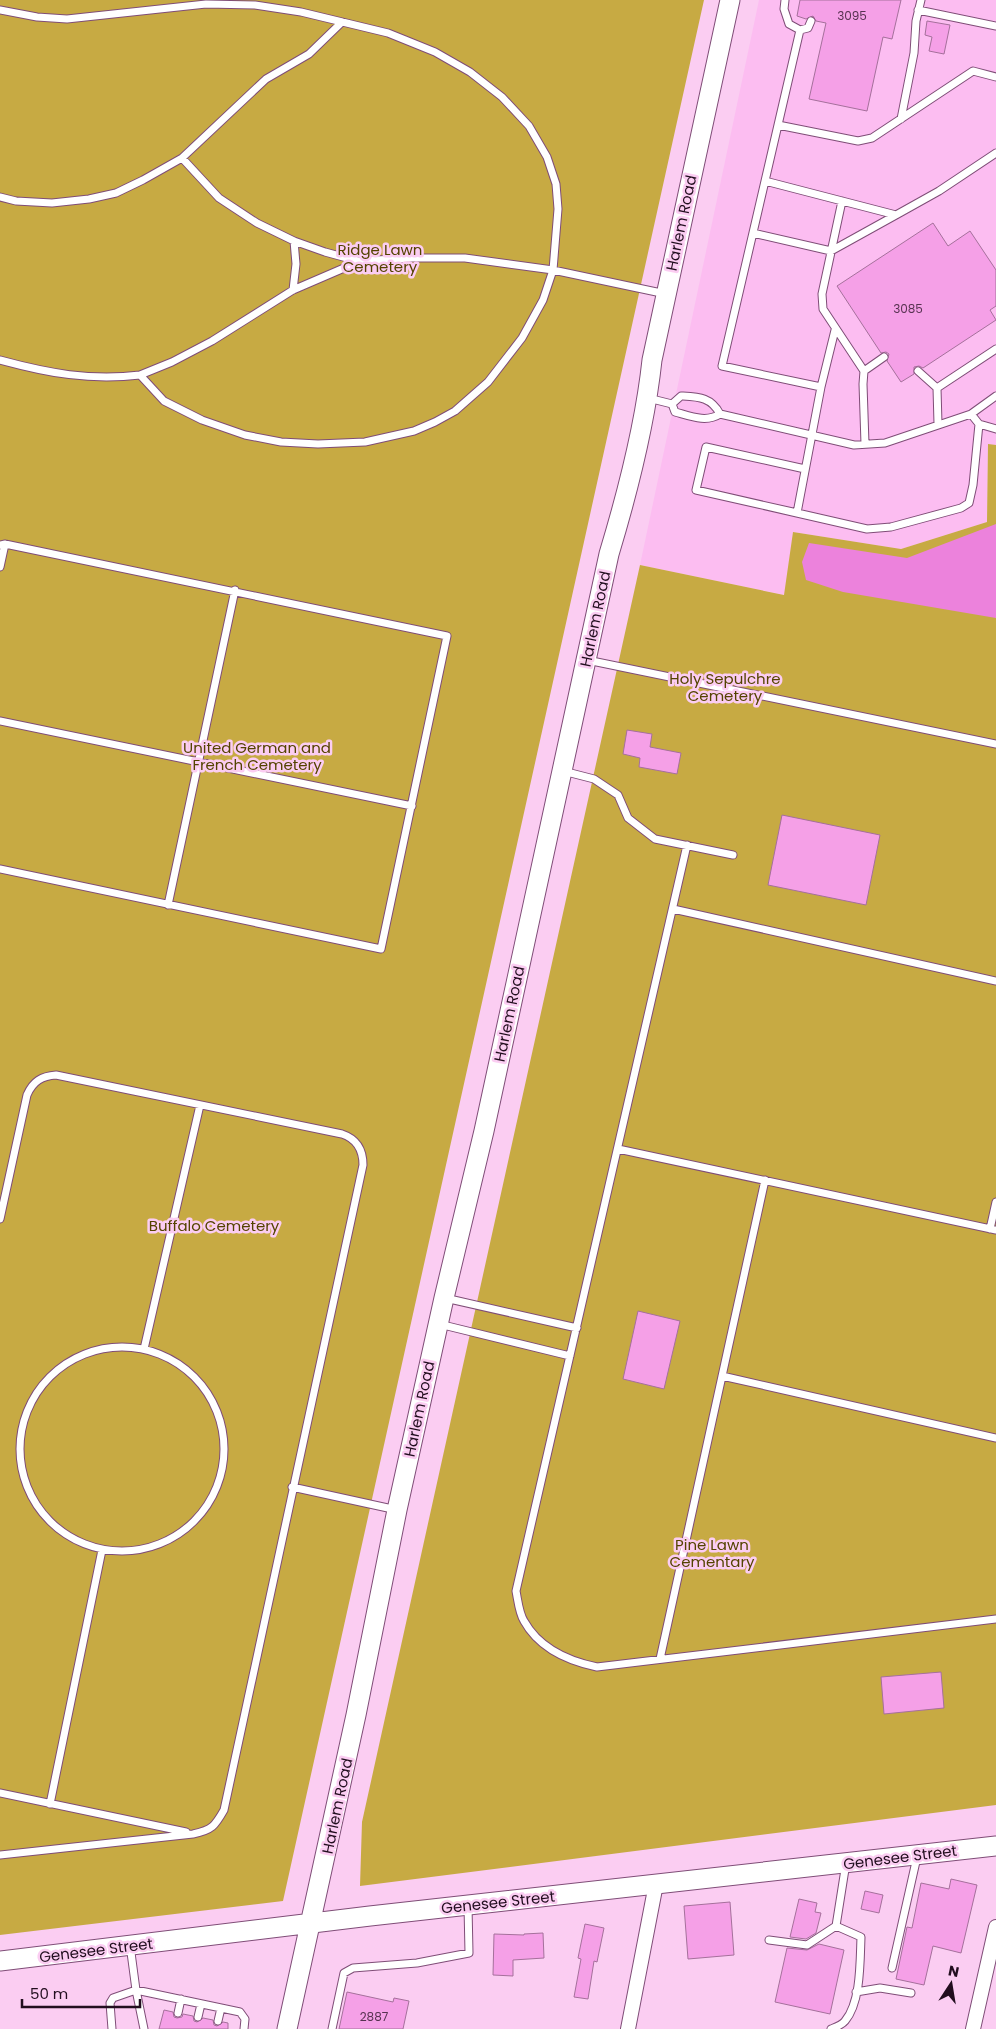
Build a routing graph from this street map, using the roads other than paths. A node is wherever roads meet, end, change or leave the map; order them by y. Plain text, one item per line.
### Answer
1 (730, 0) edge
2 (785, 0) edge
3 (921, 0) edge
4 (0, 10) edge
5 (918, 10) junction
6 (811, 21) dead end
7 (342, 22) junction
8 (996, 26) edge
9 (800, 30) junction
10 (996, 77) edge
11 (901, 119) junction
12 (778, 125) junction
13 (996, 153) edge
14 (182, 158) junction
15 (765, 181) junction
16 (0, 197) edge
17 (842, 201) junction
18 (896, 215) junction
19 (753, 233) junction
20 (294, 241) junction
21 (831, 251) junction
22 (358, 261) junction
23 (553, 270) junction
24 (292, 290) junction
25 (666, 294) junction
26 (835, 330) junction
27 (996, 349) edge
28 (884, 357) dead end
29 (0, 360) edge
30 (864, 371) junction
31 (918, 371) dead end
32 (140, 375) junction
33 (821, 386) junction
34 (937, 388) junction
35 (996, 396) edge
36 (648, 398) junction
37 (672, 404) junction
38 (720, 414) junction
39 (971, 414) junction
40 (938, 424) junction
41 (979, 424) junction
42 (996, 429) edge
43 (811, 435) junction
44 (865, 444) junction
45 (805, 469) junction
46 (797, 512) junction
47 (2, 544) edge
48 (0, 567) edge
49 (235, 590) junction
50 (586, 660) junction
51 (0, 720) edge
52 (996, 744) edge
53 (199, 762) junction
54 (562, 770) junction
55 (412, 806) junction
56 (687, 845) junction
57 (734, 855) dead end
58 (0, 869) edge
59 (168, 905) junction
60 (673, 909) junction
61 (996, 981) edge
62 (200, 1104) junction
63 (618, 1148) junction
64 (765, 1180) junction
65 (996, 1202) edge
66 (0, 1219) edge
67 (993, 1230) edge
68 (444, 1298) junction
69 (438, 1324) junction
70 (577, 1328) junction
71 (144, 1349) junction
72 (570, 1356) junction
73 (722, 1376) junction
74 (996, 1438) edge
75 (292, 1487) junction
76 (397, 1510) junction
77 (102, 1550) junction
78 (996, 1620) edge
79 (660, 1660) junction
80 (0, 1793) edge
81 (50, 1804) junction
82 (193, 1834) junction
83 (996, 1846) edge
84 (917, 1854) junction
85 (0, 1855) edge
86 (846, 1863) junction
87 (656, 1884) junction
88 (468, 1906) junction
89 (310, 1924) junction
90 (836, 1926) junction
91 (996, 1927) edge
92 (769, 1940) dead end
93 (130, 1945) junction
94 (0, 1961) edge
95 (892, 1968) dead end
96 (136, 1990) junction
97 (856, 1992) junction
98 (911, 1993) dead end
99 (181, 1999) junction
100 (201, 2004) junction
101 (221, 2008) junction
102 (178, 2013) dead end
103 (198, 2017) dead end
104 (218, 2021) dead end
105 (112, 2029) edge
106 (144, 2029) edge
107 (244, 2029) edge
108 (287, 2029) edge
109 (332, 2029) edge
110 (628, 2029) edge
111 (831, 2029) edge
112 (973, 2029) edge

1 - 25 main road, Harlem Road
2 - 9 lane
3 - 5 lane
4 - 7 lane
5 - 8 lane
5 - 11 lane
6 - 9 lane
7 - 14 lane
7 - 23 lane
9 - 12 lane
10 - 11 lane
11 - 12 lane
12 - 15 lane
13 - 18 lane
14 - 16 lane
14 - 20 lane
15 - 17 lane
15 - 19 lane
17 - 18 lane
17 - 21 lane
18 - 21 lane
19 - 21 lane
19 - 33 lane
20 - 22 lane
20 - 24 lane
21 - 26 lane
22 - 23 lane
22 - 24 lane
23 - 25 lane
23 - 32 lane
24 - 32 lane
25 - 36 main road, Harlem Road
26 - 30 lane
26 - 33 lane
27 - 34 lane
28 - 30 lane
29 - 32 lane
30 - 44 lane
31 - 34 lane
33 - 43 lane
34 - 40 lane
35 - 39 lane
36 - 37 lane
36 - 50 main road, Harlem Road
37 - 38 lane
37 - 38 lane
38 - 43 lane
39 - 40 lane
39 - 41 lane
40 - 44 lane
41 - 42 lane
41 - 46 lane
43 - 44 lane
43 - 45 lane
45 - 46 lane
45 - 46 lane
47 - 48 lane
47 - 49 lane
49 - 53 lane
49 - 55 lane
50 - 52 lane
50 - 54 main road, Harlem Road
51 - 53 lane
53 - 55 lane
53 - 59 lane
54 - 56 lane
54 - 68 main road, Harlem Road
55 - 59 lane
56 - 57 lane
56 - 60 lane
58 - 59 lane
60 - 61 lane
60 - 63 lane
62 - 66 lane
62 - 71 lane
62 - 75 lane
63 - 64 lane
63 - 70 lane
64 - 67 lane
64 - 73 lane
65 - 67 lane
68 - 69 main road, Harlem Road
68 - 70 lane
69 - 72 lane
69 - 76 main road, Harlem Road
70 - 72 lane
71 - 77 lane
71 - 77 lane
72 - 79 lane
73 - 74 lane
73 - 79 lane
75 - 76 lane
75 - 82 lane
76 - 89 main road, Harlem Road
77 - 81 lane
78 - 79 lane
80 - 81 lane
81 - 82 lane
82 - 85 lane
83 - 84 main road, Genesee Street
84 - 86 main road, Genesee Street
84 - 95 lane
86 - 87 main road, Genesee Street
86 - 90 lane
87 - 88 main road, Genesee Street
87 - 110 street
88 - 89 main road, Genesee Street
88 - 109 lane
89 - 93 main road, Genesee Street
89 - 108 main road, Harlem Road
90 - 92 lane
90 - 97 lane
91 - 112 street
93 - 94 main road, Genesee Street
93 - 96 lane
96 - 99 lane
96 - 105 lane
96 - 106 lane
97 - 98 lane
97 - 111 lane
99 - 100 lane
99 - 102 lane
100 - 101 lane
100 - 103 lane
101 - 104 lane
101 - 107 lane

